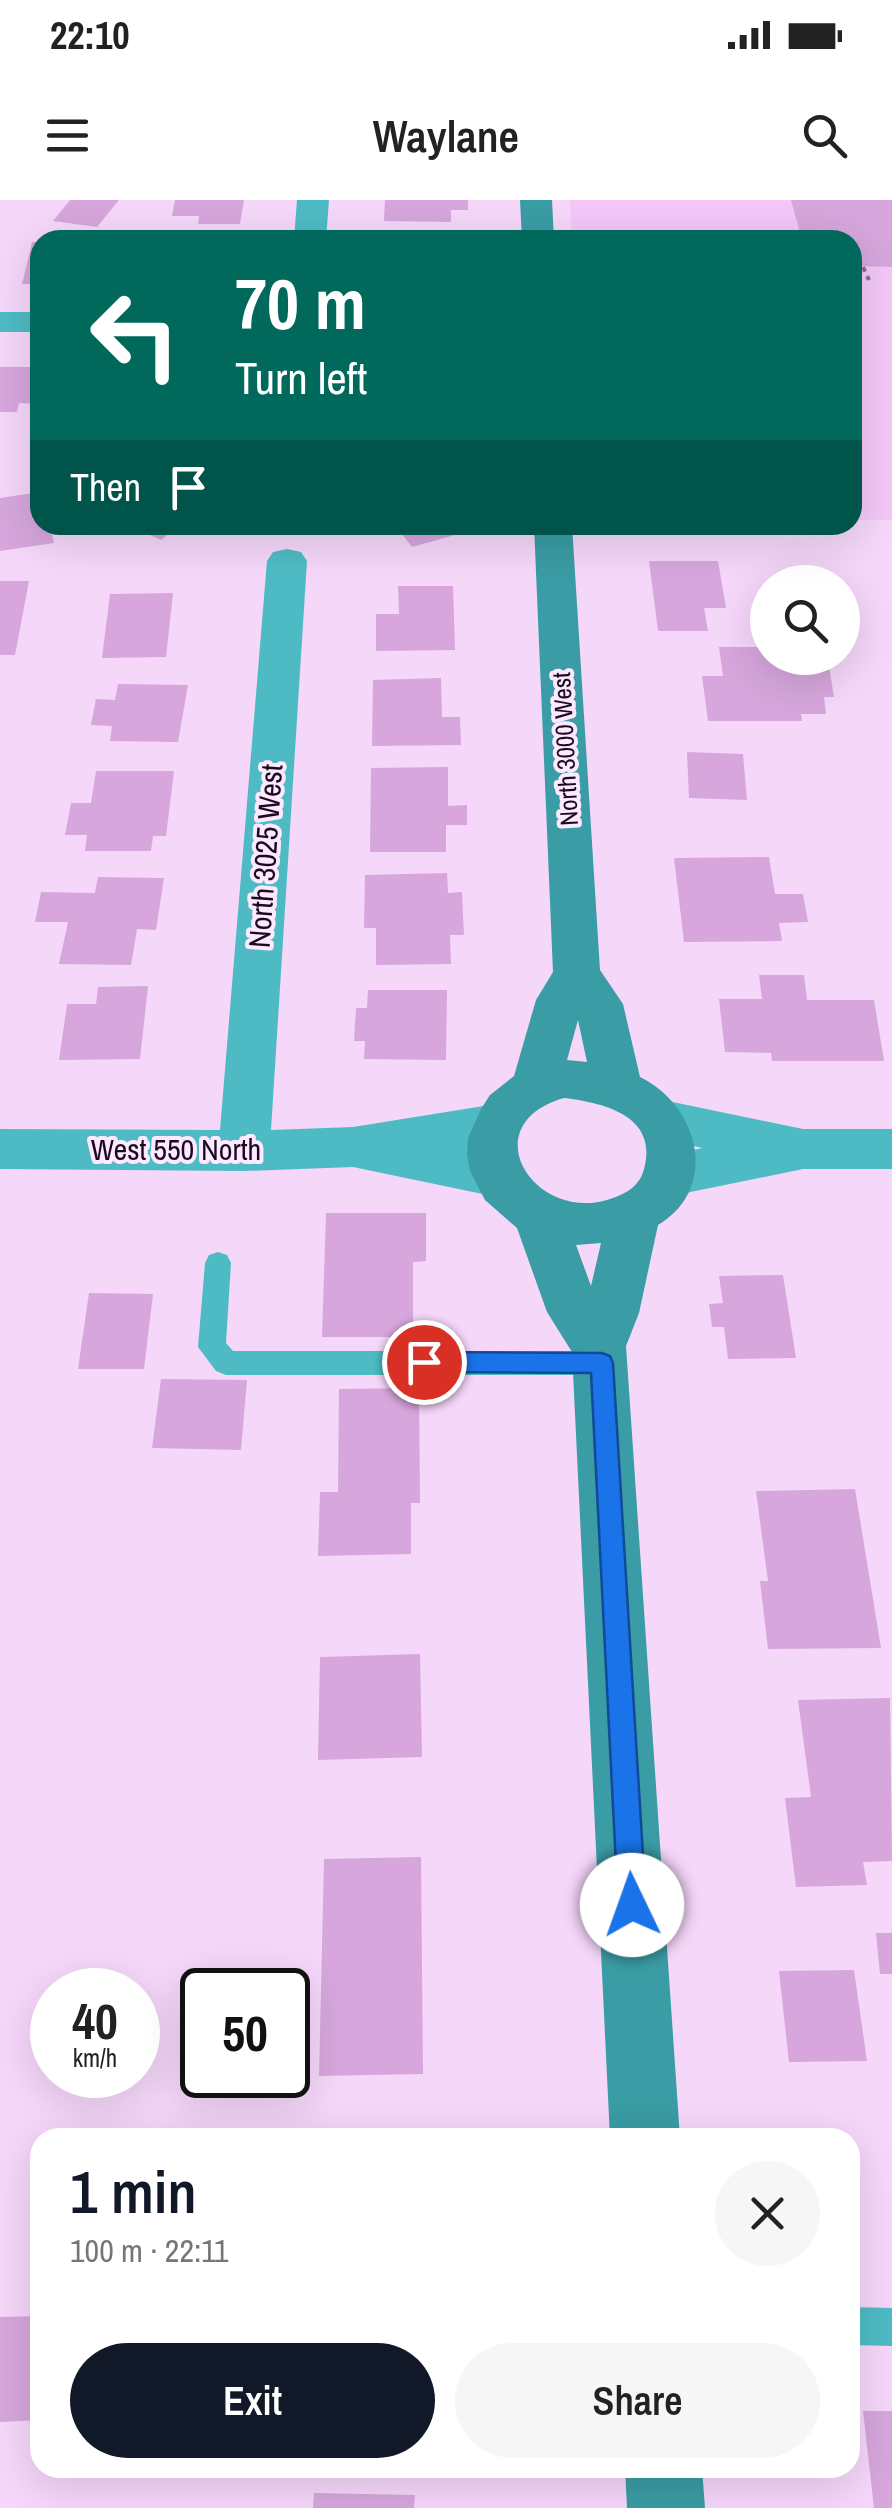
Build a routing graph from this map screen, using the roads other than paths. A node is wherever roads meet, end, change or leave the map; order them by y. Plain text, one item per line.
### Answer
1 (313, 200) edge
2 (536, 200) edge
3 (311, 230) edge
4 (538, 230) edge
5 (0, 322) edge
6 (30, 322) edge
7 (554, 535) edge
8 (287, 561) dead end
9 (576, 974) junction
10 (617, 1085) junction
11 (535, 1087) junction
12 (663, 1120) junction
13 (496, 1124) junction
14 (353, 1147) junction
15 (892, 1149) edge
16 (0, 1150) edge
17 (803, 1150) junction
18 (244, 1151) junction
19 (671, 1175) junction
20 (497, 1176) junction
21 (539, 1215) junction
22 (634, 1215) junction
23 (218, 1263) dead end
24 (600, 1354) junction
25 (644, 2128) edge
26 (860, 2326) edge
27 (892, 2327) edge
28 (664, 2478) edge
29 (666, 2508) edge

1 - 3 street
2 - 4 main road
5 - 6 street
7 - 9 main road, North 3000 West
8 - 18 street, North 3025 West
9 - 10 main road, North 3000 West
9 - 11 main road, North 3000 West
10 - 11 main road
10 - 12 main road
11 - 13 main road
12 - 17 street
12 - 19 main road
13 - 14 street, West 550 North
13 - 20 main road
14 - 18 street, West 550 North
14 - 20 street, West 550 North
15 - 17 street
16 - 18 street, West 550 North
17 - 19 street
19 - 22 main road
20 - 21 main road
21 - 22 main road
21 - 24 main road
22 - 24 main road
23 - 24 lane
24 - 25 main road
26 - 27 lane
28 - 29 main road

